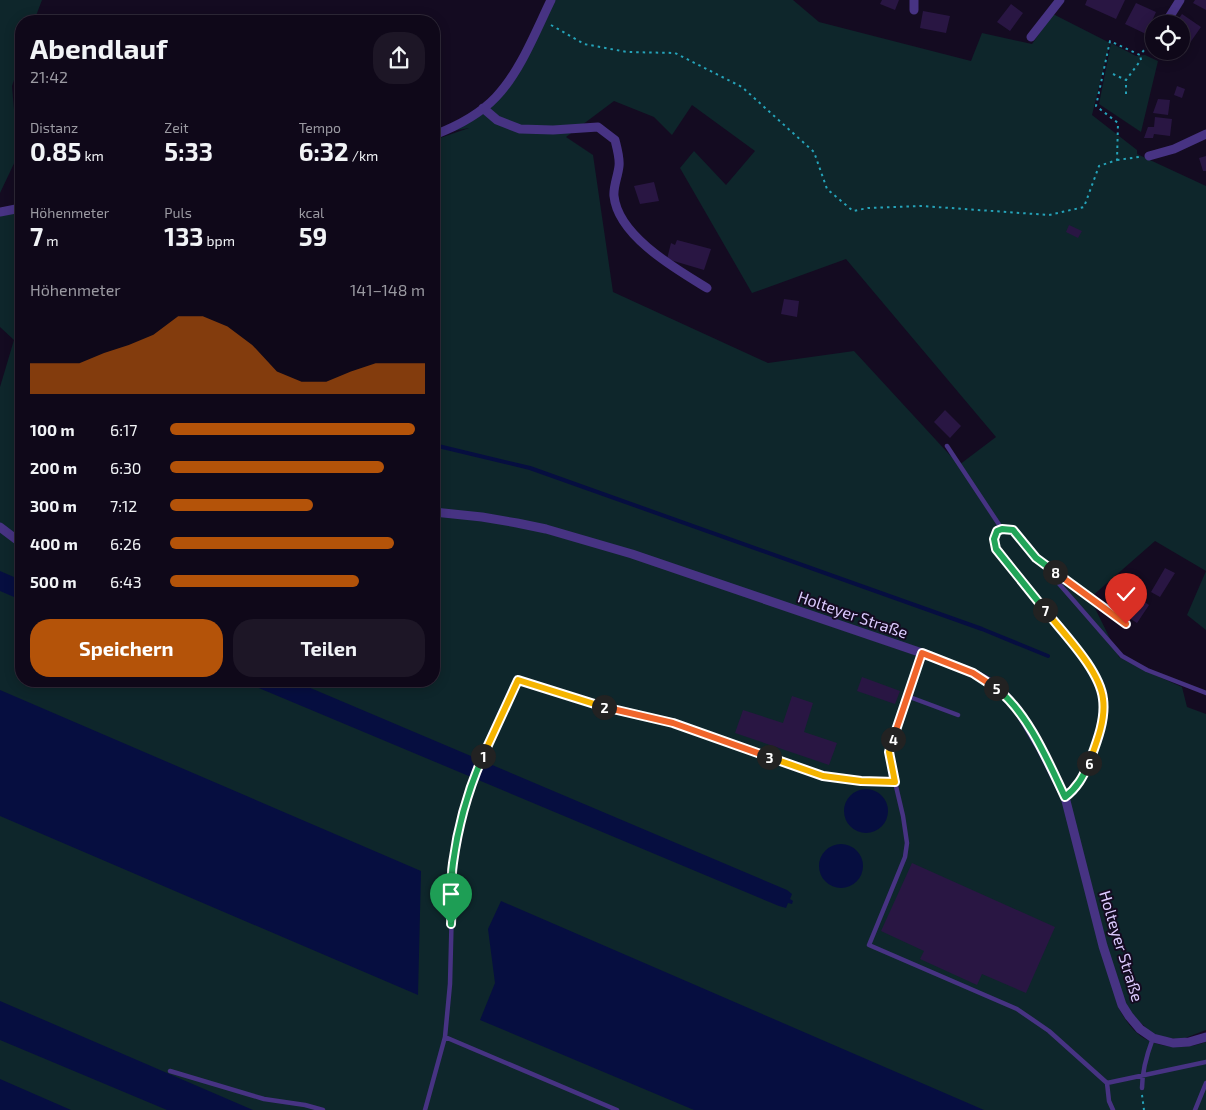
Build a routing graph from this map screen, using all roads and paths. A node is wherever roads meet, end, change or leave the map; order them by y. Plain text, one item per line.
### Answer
1 (551, 0) edge
2 (1060, 0) edge
3 (1178, 0) edge
4 (1170, 15) edge
5 (541, 20) junction
6 (1031, 37) dead end
7 (1145, 50) edge
8 (1140, 55) junction
9 (1113, 74) dead end
10 (1126, 80) junction
11 (1126, 94) dead end
12 (483, 108) junction
13 (440, 133) edge
14 (1206, 134) edge
15 (1149, 156) joint
16 (1117, 160) junction
17 (15, 209) edge
18 (0, 212) edge
19 (707, 288) dead end
20 (947, 446) dead end
21 (440, 513) edge
22 (0, 527) edge
23 (1002, 529) junction
24 (15, 538) edge
25 (1036, 558) junction
26 (1126, 624) dead end
27 (922, 653) junction
28 (1206, 692) edge
29 (907, 696) junction
30 (958, 715) dead end
31 (895, 782) junction
32 (1065, 797) junction
33 (1206, 1037) edge
34 (445, 1038) junction
35 (1153, 1038) junction
36 (1206, 1062) edge
37 (170, 1070) dead end
38 (1142, 1075) junction
39 (1107, 1083) junction
40 (1206, 1083) edge
41 (1142, 1088) joint
42 (323, 1110) edge
43 (425, 1110) edge
44 (617, 1110) edge
45 (1113, 1110) edge
46 (1144, 1110) edge
47 (1194, 1110) edge

1 - 5 street
2 - 6 street
3 - 4 street
5 - 12 street
5 - 16 path
7 - 8 path
8 - 10 path
8 - 16 path
9 - 10 path
10 - 11 path
12 - 13 street
12 - 19 street
14 - 15 street
15 - 16 path
17 - 18 street
20 - 23 lane
21 - 27 street, Holteyer Straße
22 - 24 street
23 - 25 lane
23 - 32 lane
25 - 26 lane
25 - 28 lane
27 - 29 lane
27 - 32 street, Holteyer Straße
29 - 30 lane
29 - 31 lane
31 - 34 lane
31 - 39 lane
32 - 35 street, Holteyer Straße
33 - 35 street
34 - 43 lane
34 - 44 lane
35 - 38 lane
36 - 38 lane
37 - 42 lane
38 - 39 lane
38 - 41 lane
39 - 45 lane
40 - 47 lane
41 - 46 path

